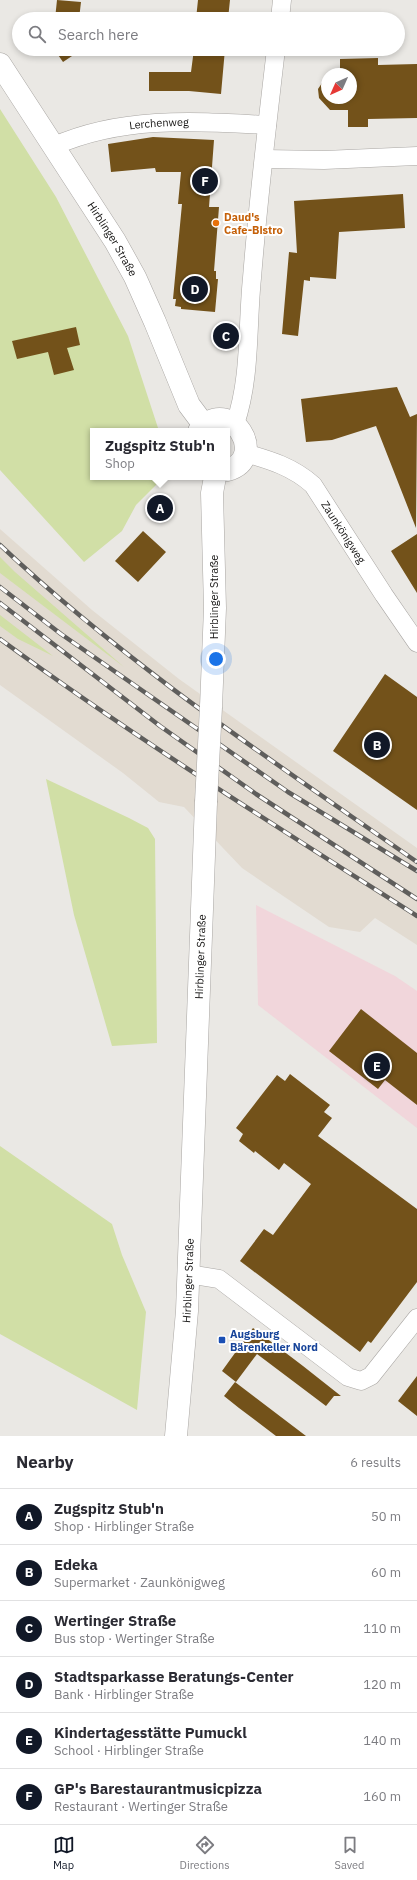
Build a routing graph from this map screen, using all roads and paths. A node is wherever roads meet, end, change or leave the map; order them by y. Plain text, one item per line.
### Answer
1 (282, 0) edge
2 (281, 12) edge
3 (275, 56) edge
4 (0, 64) edge
5 (267, 125) junction
6 (54, 146) junction
7 (417, 156) edge
8 (264, 159) junction
9 (235, 424) junction
10 (202, 428) edge
11 (245, 453) junction
12 (230, 468) edge
13 (214, 480) edge
14 (417, 643) edge
15 (188, 1274) junction
16 (417, 1318) edge
17 (176, 1436) edge

1 - 2 street
3 - 5 street
4 - 6 street, Hirblinger Straße
5 - 6 street, Lerchenweg
5 - 8 street
6 - 10 street, Hirblinger Straße
7 - 8 street
8 - 9 street
9 - 10 street, Hirblinger Straße
9 - 11 street
11 - 12 street
11 - 14 street, Zaunkönigweg
13 - 15 street, Hirblinger Straße, bridge
15 - 16 street
15 - 17 street, Hirblinger Straße

